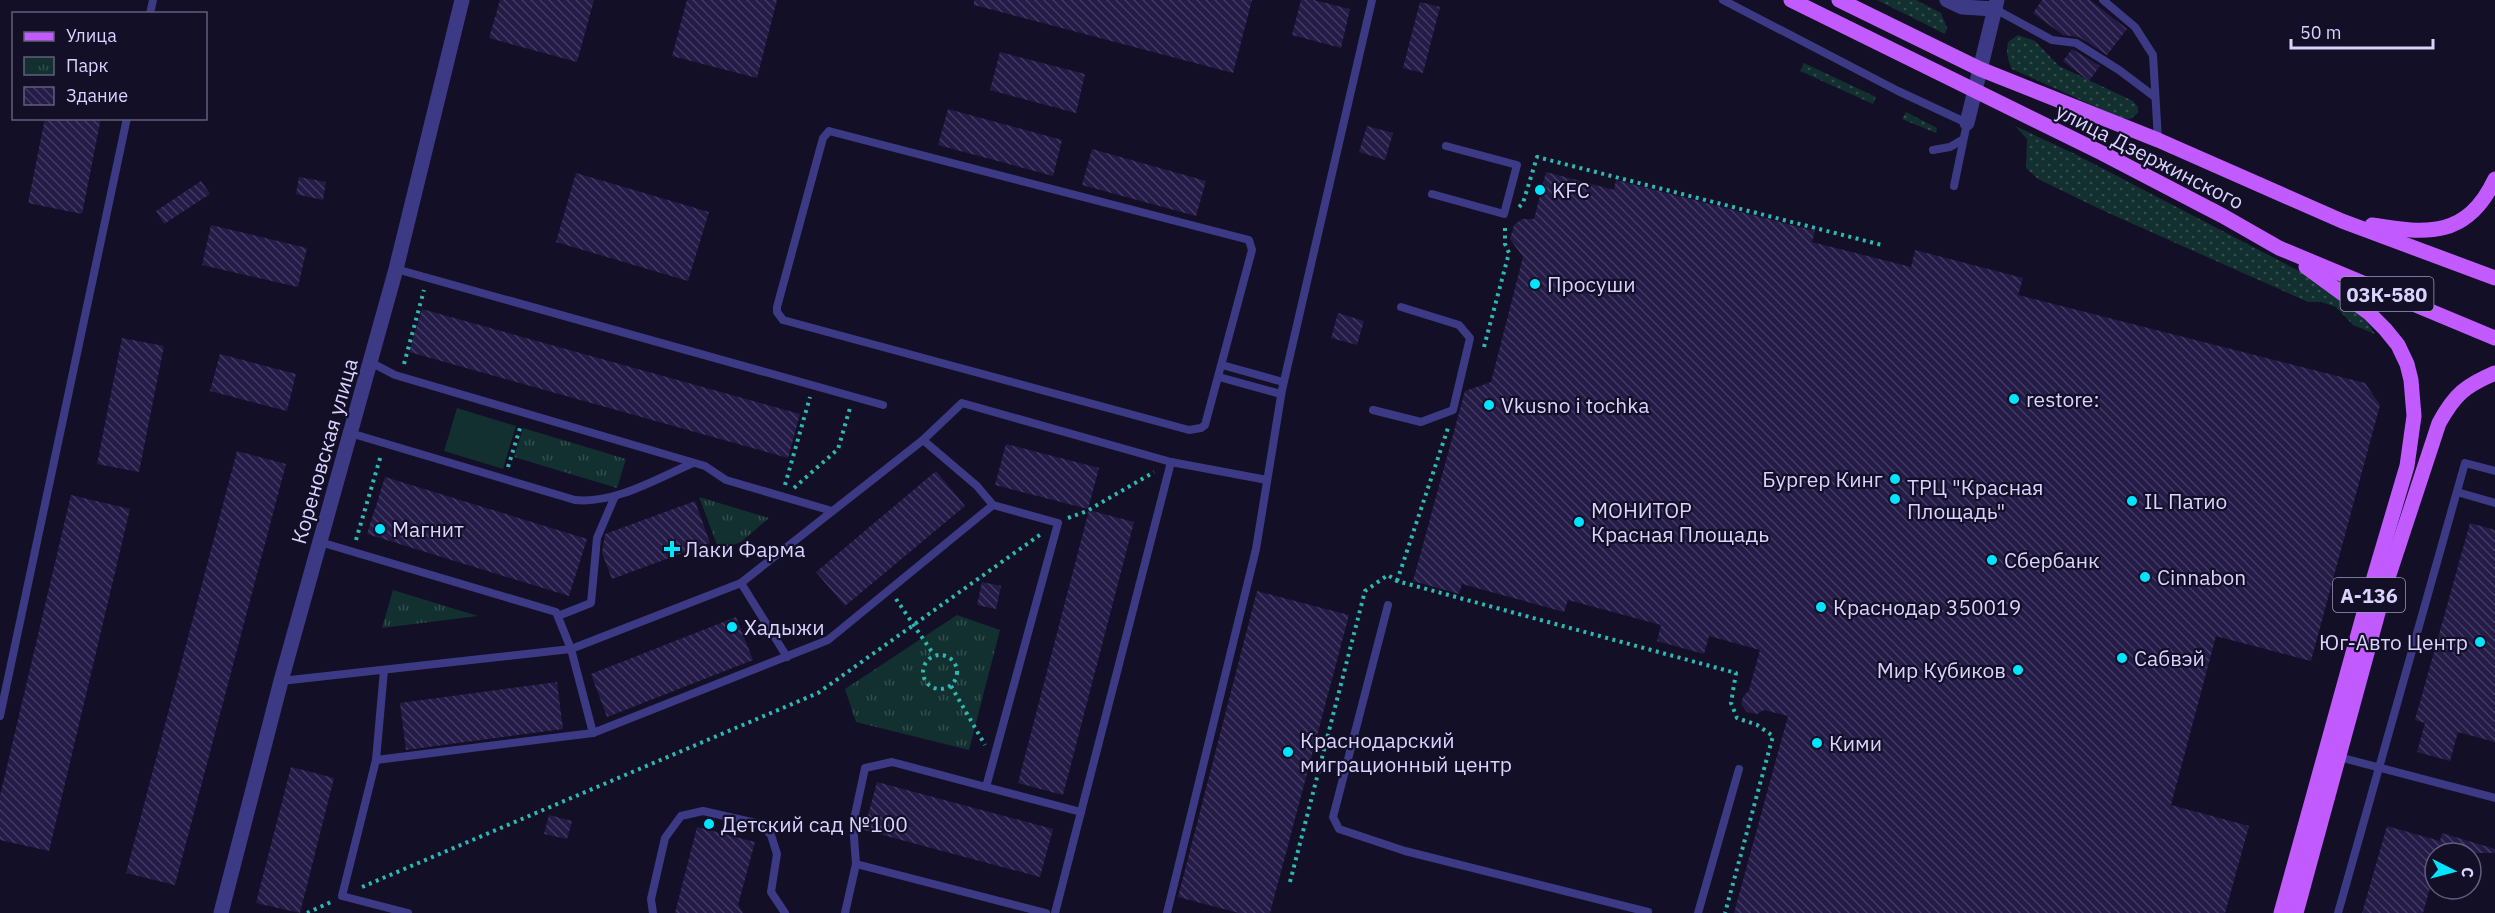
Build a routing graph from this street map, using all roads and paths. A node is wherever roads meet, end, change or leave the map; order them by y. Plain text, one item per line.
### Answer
1 (462, 0) edge
2 (1372, 0) edge
3 (1722, 0) edge
4 (1791, 0) edge
5 (1839, 0) edge
6 (1947, 0) edge
7 (2103, 0) edge
8 (1996, 5) edge
9 (1980, 69) junction
10 (1974, 91) junction
11 (2155, 97) junction
12 (127, 120) edge
13 (1967, 123) junction
14 (1962, 140) junction
15 (2158, 140) junction
16 (1446, 146) dead end
17 (1933, 150) dead end
18 (2495, 179) edge
19 (1954, 186) dead end
20 (1432, 194) dead end
21 (1517, 208) dead end
22 (1507, 221) dead end
23 (2342, 221) junction
24 (1882, 245) dead end
25 (2279, 248) junction
26 (396, 269) junction
27 (428, 278) junction
28 (2495, 279) edge
29 (1401, 307) dead end
30 (2495, 338) edge
31 (1482, 352) dead end
32 (370, 362) junction
33 (1222, 365) junction
34 (2495, 373) edge
35 (398, 376) junction
36 (1219, 377) junction
37 (1283, 382) junction
38 (813, 385) junction
39 (1281, 394) junction
40 (854, 396) junction
41 (883, 405) dead end
42 (1373, 410) dead end
43 (525, 413) junction
44 (1450, 422) dead end
45 (350, 433) junction
46 (923, 440) junction
47 (385, 443) junction
48 (1171, 462) junction
49 (693, 463) junction
50 (2495, 471) edge
51 (505, 479) junction
52 (1267, 480) junction
53 (2457, 492) junction
54 (615, 496) junction
55 (785, 497) junction
56 (2495, 503) edge
57 (993, 505) junction
58 (832, 511) junction
59 (1058, 523) junction
60 (320, 542) junction
61 (353, 551) junction
62 (1397, 581) junction
63 (741, 583) junction
64 (890, 590) junction
65 (1388, 605) dead end
66 (558, 616) junction
67 (914, 625) junction
68 (571, 649) junction
69 (934, 656) junction
70 (787, 657) junction
71 (384, 670) junction
72 (281, 681) junction
73 (951, 686) junction
74 (0, 716) edge
75 (593, 733) junction
76 (2339, 757) junction
77 (375, 760) junction
78 (993, 761) junction
79 (2379, 767) junction
80 (1739, 769) dead end
81 (986, 787) junction
82 (2495, 798) edge
83 (1081, 812) junction
84 (856, 864) junction
85 (1290, 882) dead end
86 (342, 896) junction
87 (1648, 912) edge
88 (221, 913) edge
89 (307, 913) edge
90 (408, 913) edge
91 (653, 913) edge
92 (785, 913) edge
93 (845, 913) edge
94 (1046, 913) edge
95 (1055, 913) edge
96 (1167, 913) edge
97 (1698, 913) edge
98 (1725, 913) edge
99 (2281, 913) edge
100 (2296, 913) edge
101 (2338, 913) edge

1 - 26 street, Кореновская улица
2 - 37 lane
3 - 13 lane
4 - 10 main road, улица Дзержинского
5 - 9 main road, улица Дзержинского
6 - 8 street
7 - 11 lane
8 - 9 street
8 - 11 lane
9 - 10 street
9 - 15 main road, улица Дзержинского
10 - 13 street
10 - 25 main road, улица Дзержинского
11 - 15 lane
12 - 74 lane
13 - 14 lane
14 - 17 lane
14 - 19 lane
15 - 23 main road, улица Дзержинского / 03К-580
16 - 20 lane
18 - 23 main road, 03К-580
21 - 24 path
22 - 31 path
23 - 28 main road, улица Дзержинского / 03К-580
25 - 30 main road, улица Дзержинского / 03К-580
25 - 99 main road, А-136
26 - 27 lane
26 - 32 street, Кореновская улица
27 - 35 path
27 - 38 lane
29 - 42 lane
32 - 35 lane
32 - 45 street, Кореновская улица
33 - 36 lane
33 - 36 lane
33 - 37 lane
34 - 76 main road, А-136
35 - 43 lane
36 - 39 lane
37 - 39 lane
38 - 40 lane
38 - 55 path
39 - 52 lane
40 - 41 lane
40 - 55 path
43 - 49 lane
43 - 51 path
44 - 62 path
45 - 47 lane
45 - 60 street, Кореновская улица
46 - 48 lane
46 - 57 lane
46 - 58 lane
47 - 51 lane
47 - 61 path
48 - 52 lane
48 - 59 path
48 - 83 lane
49 - 54 lane
49 - 55 lane
50 - 53 lane
51 - 54 lane
52 - 96 lane
53 - 56 lane
53 - 79 lane
54 - 66 lane
55 - 58 lane
57 - 59 lane
57 - 64 lane
58 - 63 lane
59 - 67 path
59 - 78 lane
60 - 61 lane
60 - 72 street, Кореновская улица
61 - 66 lane
62 - 85 path
62 - 98 path
63 - 68 lane
63 - 70 lane
64 - 67 path
64 - 70 lane
65 - 87 lane
66 - 68 lane
67 - 69 path
67 - 86 path
68 - 71 lane
68 - 75 lane
69 - 73 path
69 - 73 path
70 - 75 lane
71 - 72 lane
71 - 77 lane
72 - 88 street, Кореновская улица
73 - 78 path
75 - 77 lane
76 - 79 lane
76 - 100 main road, А-136
77 - 86 lane
78 - 81 lane
79 - 82 lane
79 - 101 lane
80 - 97 lane
81 - 83 lane
81 - 84 lane
83 - 95 lane
84 - 93 lane
84 - 94 lane
86 - 89 path
86 - 90 lane
91 - 92 lane

